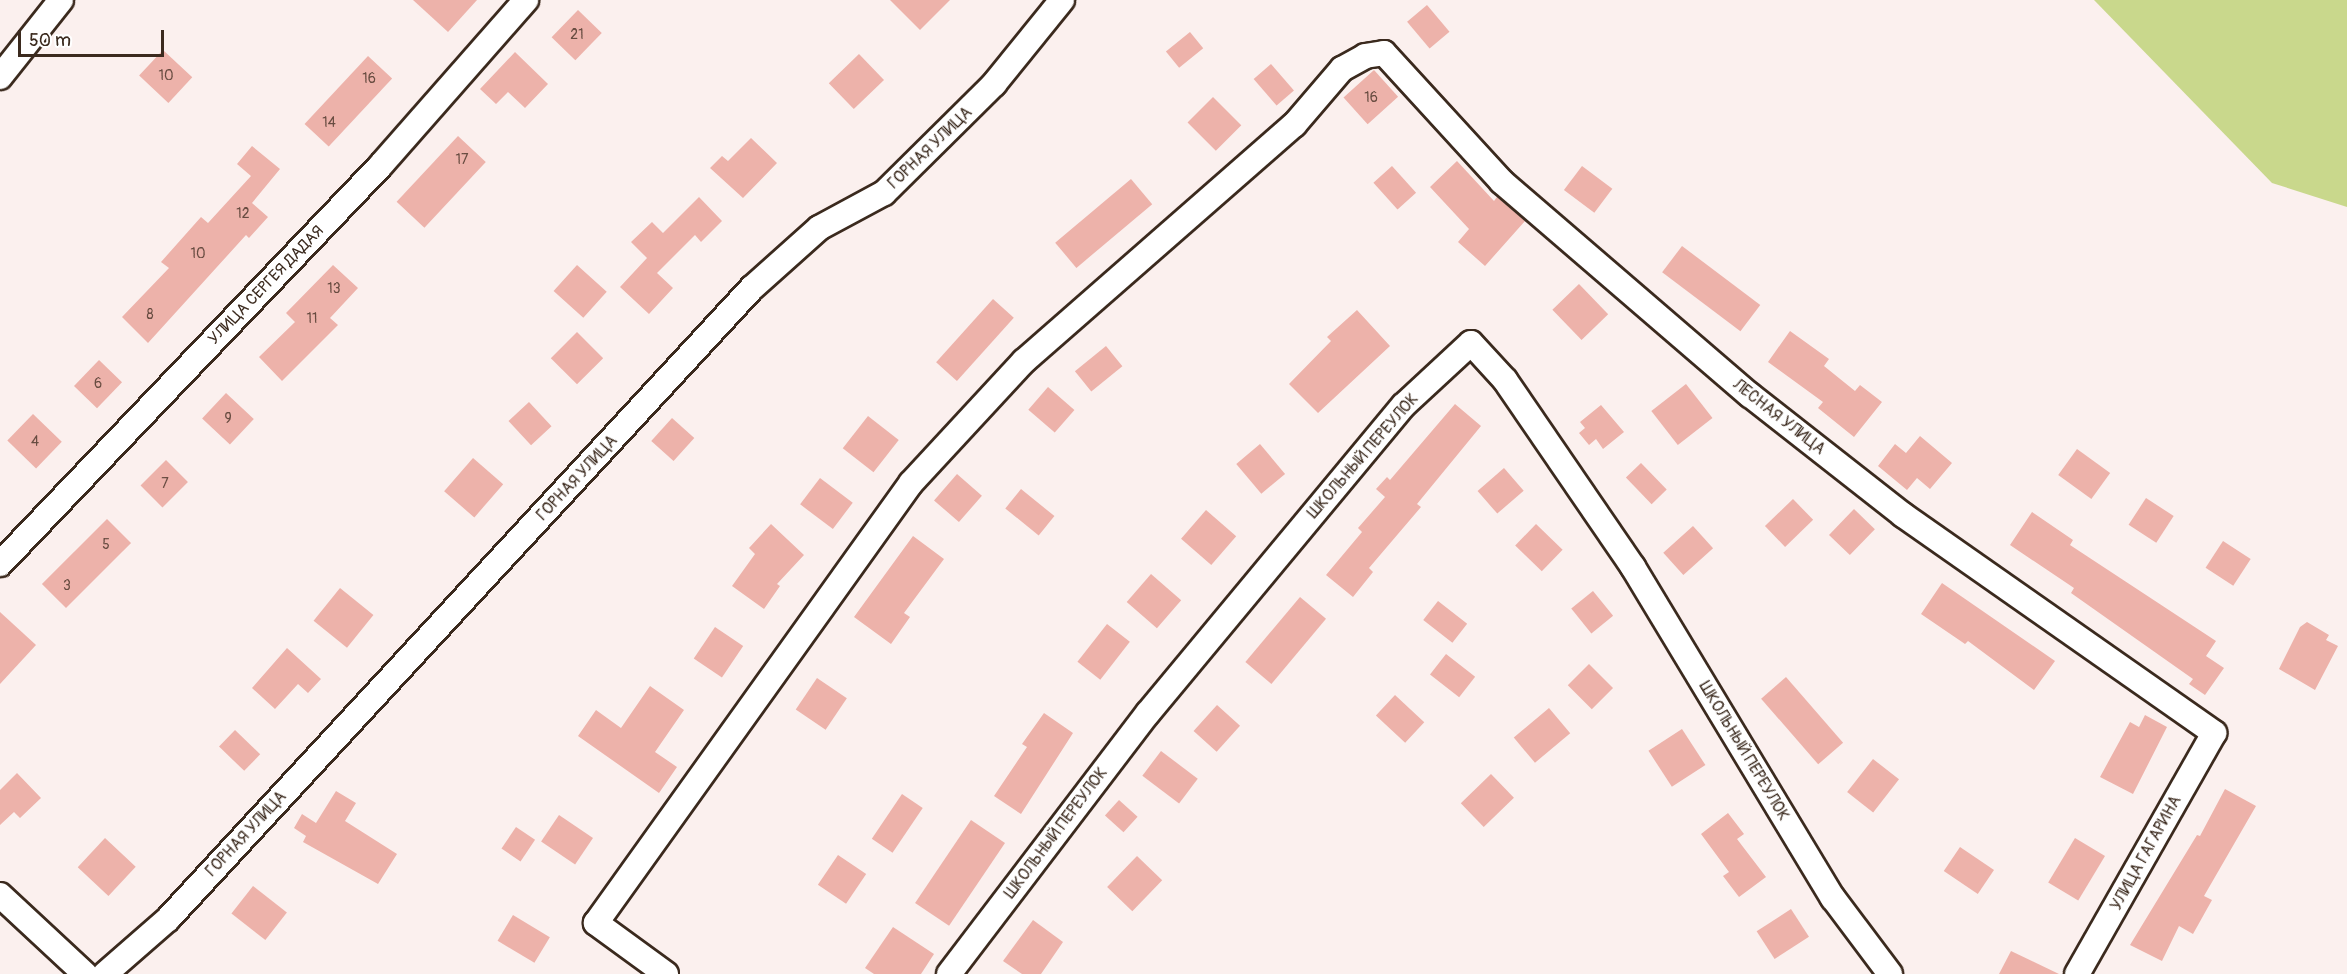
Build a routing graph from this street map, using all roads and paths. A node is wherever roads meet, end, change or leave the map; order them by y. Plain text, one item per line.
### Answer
1 (526, 0) edge
2 (1062, 0) edge
3 (50, 4) edge
4 (0, 77) edge
5 (0, 564) edge
6 (2214, 732) joint
7 (0, 895) edge
8 (85, 974) edge
9 (105, 974) edge
10 (666, 974) edge
11 (949, 974) edge
12 (1890, 974) edge
13 (2077, 974) edge

1 - 5 street, УЛИЦА СЕРГЕЯ ДАДАЯ
2 - 9 street, ГОРНАЯ УЛИЦА
3 - 4 street
6 - 10 street, ЛЕСНАЯ УЛИЦА
6 - 13 street, УЛИЦА ГАГАРИНА
7 - 8 street
11 - 12 street, ШКОЛЬНЫЙ ПЕРЕУЛОК

